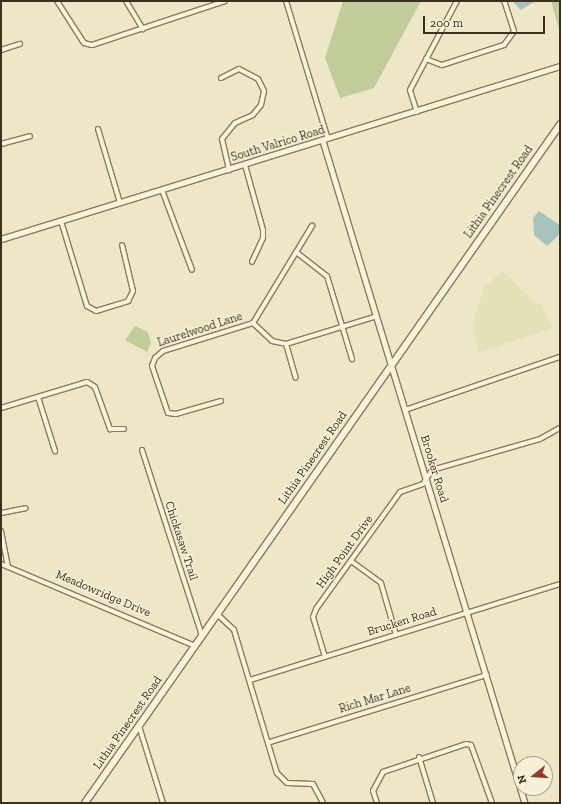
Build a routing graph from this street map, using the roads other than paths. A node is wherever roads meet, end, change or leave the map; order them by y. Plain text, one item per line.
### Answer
1 (57, 1) edge
2 (126, 1) edge
3 (225, 1) edge
4 (287, 1) edge
5 (457, 1) edge
6 (504, 1) edge
7 (143, 29) junction
8 (20, 44) dead end
9 (1, 50) edge
10 (426, 59) junction
11 (560, 66) edge
12 (221, 78) dead end
13 (417, 112) junction
14 (560, 125) edge
15 (98, 129) dead end
16 (30, 136) dead end
17 (328, 139) junction
18 (323, 141) junction
19 (1, 144) edge
20 (245, 165) junction
21 (229, 170) junction
22 (162, 190) junction
23 (120, 203) junction
24 (61, 221) junction
25 (312, 226) dead end
26 (1, 239) edge
27 (122, 245) dead end
28 (296, 252) junction
29 (252, 262) dead end
30 (192, 270) dead end
31 (377, 316) junction
32 (253, 323) junction
33 (343, 326) junction
34 (286, 344) junction
35 (560, 357) edge
36 (352, 359) dead end
37 (392, 365) junction
38 (296, 378) dead end
39 (38, 397) junction
40 (221, 401) dead end
41 (1, 408) edge
42 (405, 410) junction
43 (560, 428) edge
44 (124, 429) dead end
45 (142, 450) dead end
46 (55, 451) dead end
47 (426, 477) junction
48 (26, 508) dead end
49 (1, 513) edge
50 (1, 531) edge
51 (351, 561) junction
52 (1, 564) edge
53 (8, 566) junction
54 (560, 584) edge
55 (468, 612) junction
56 (217, 614) junction
57 (396, 635) junction
58 (202, 636) junction
59 (195, 646) junction
60 (325, 657) junction
61 (487, 675) junction
62 (250, 680) junction
63 (139, 726) junction
64 (270, 742) junction
65 (419, 757) junction
66 (85, 803) edge
67 (163, 803) edge
68 (322, 803) edge
69 (377, 803) edge
70 (434, 803) edge
71 (492, 803) edge
72 (525, 803) edge

1 - 7 street
2 - 7 street
3 - 7 street
4 - 17 street
5 - 10 street
6 - 10 street
8 - 9 street
10 - 13 street
11 - 13 street, South Valrico Road
12 - 21 street
13 - 17 street, South Valrico Road
14 - 37 main road, Lithia Pinecrest Road
15 - 23 street
16 - 19 street
17 - 18 street, South Valrico Road
18 - 20 street, South Valrico Road
18 - 31 street, Brooker Road
20 - 21 street, South Valrico Road
20 - 29 street
21 - 22 street, South Valrico Road
22 - 23 street, South Valrico Road
22 - 30 street
23 - 24 street, South Valrico Road
24 - 26 street, South Valrico Road
24 - 27 street
25 - 28 street, Laurelwood Lane
28 - 32 street, Laurelwood Lane
28 - 33 street
31 - 33 street
31 - 37 street, Brooker Road
32 - 34 street
32 - 40 street, Laurelwood Lane
33 - 34 street
33 - 36 street
34 - 38 street
35 - 42 street
37 - 42 street, Brooker Road
37 - 56 main road, Lithia Pinecrest Road
39 - 41 street
39 - 44 street
39 - 46 street
42 - 47 street, Brooker Road
43 - 47 street, High Point Drive
45 - 58 street, Chickasaw Trail
47 - 51 street, High Point Drive
47 - 55 street, Brooker Road
48 - 49 street
50 - 53 street
51 - 57 street
51 - 60 street, High Point Drive
52 - 53 street, Meadowridge Drive
53 - 59 street, Meadowridge Drive
54 - 55 street, Brucken Road
55 - 57 street, Brucken Road
55 - 61 street, Brooker Road
56 - 58 main road, Lithia Pinecrest Road
56 - 62 street
57 - 60 street, Brucken Road
58 - 59 main road, Lithia Pinecrest Road
59 - 63 main road, Lithia Pinecrest Road
60 - 62 street, Brucken Road
61 - 64 street, Rich Mar Lane
61 - 72 street, Brooker Road
62 - 64 street
63 - 66 main road, Lithia Pinecrest Road
63 - 67 street
64 - 68 street
65 - 69 street
65 - 70 street
65 - 71 street

